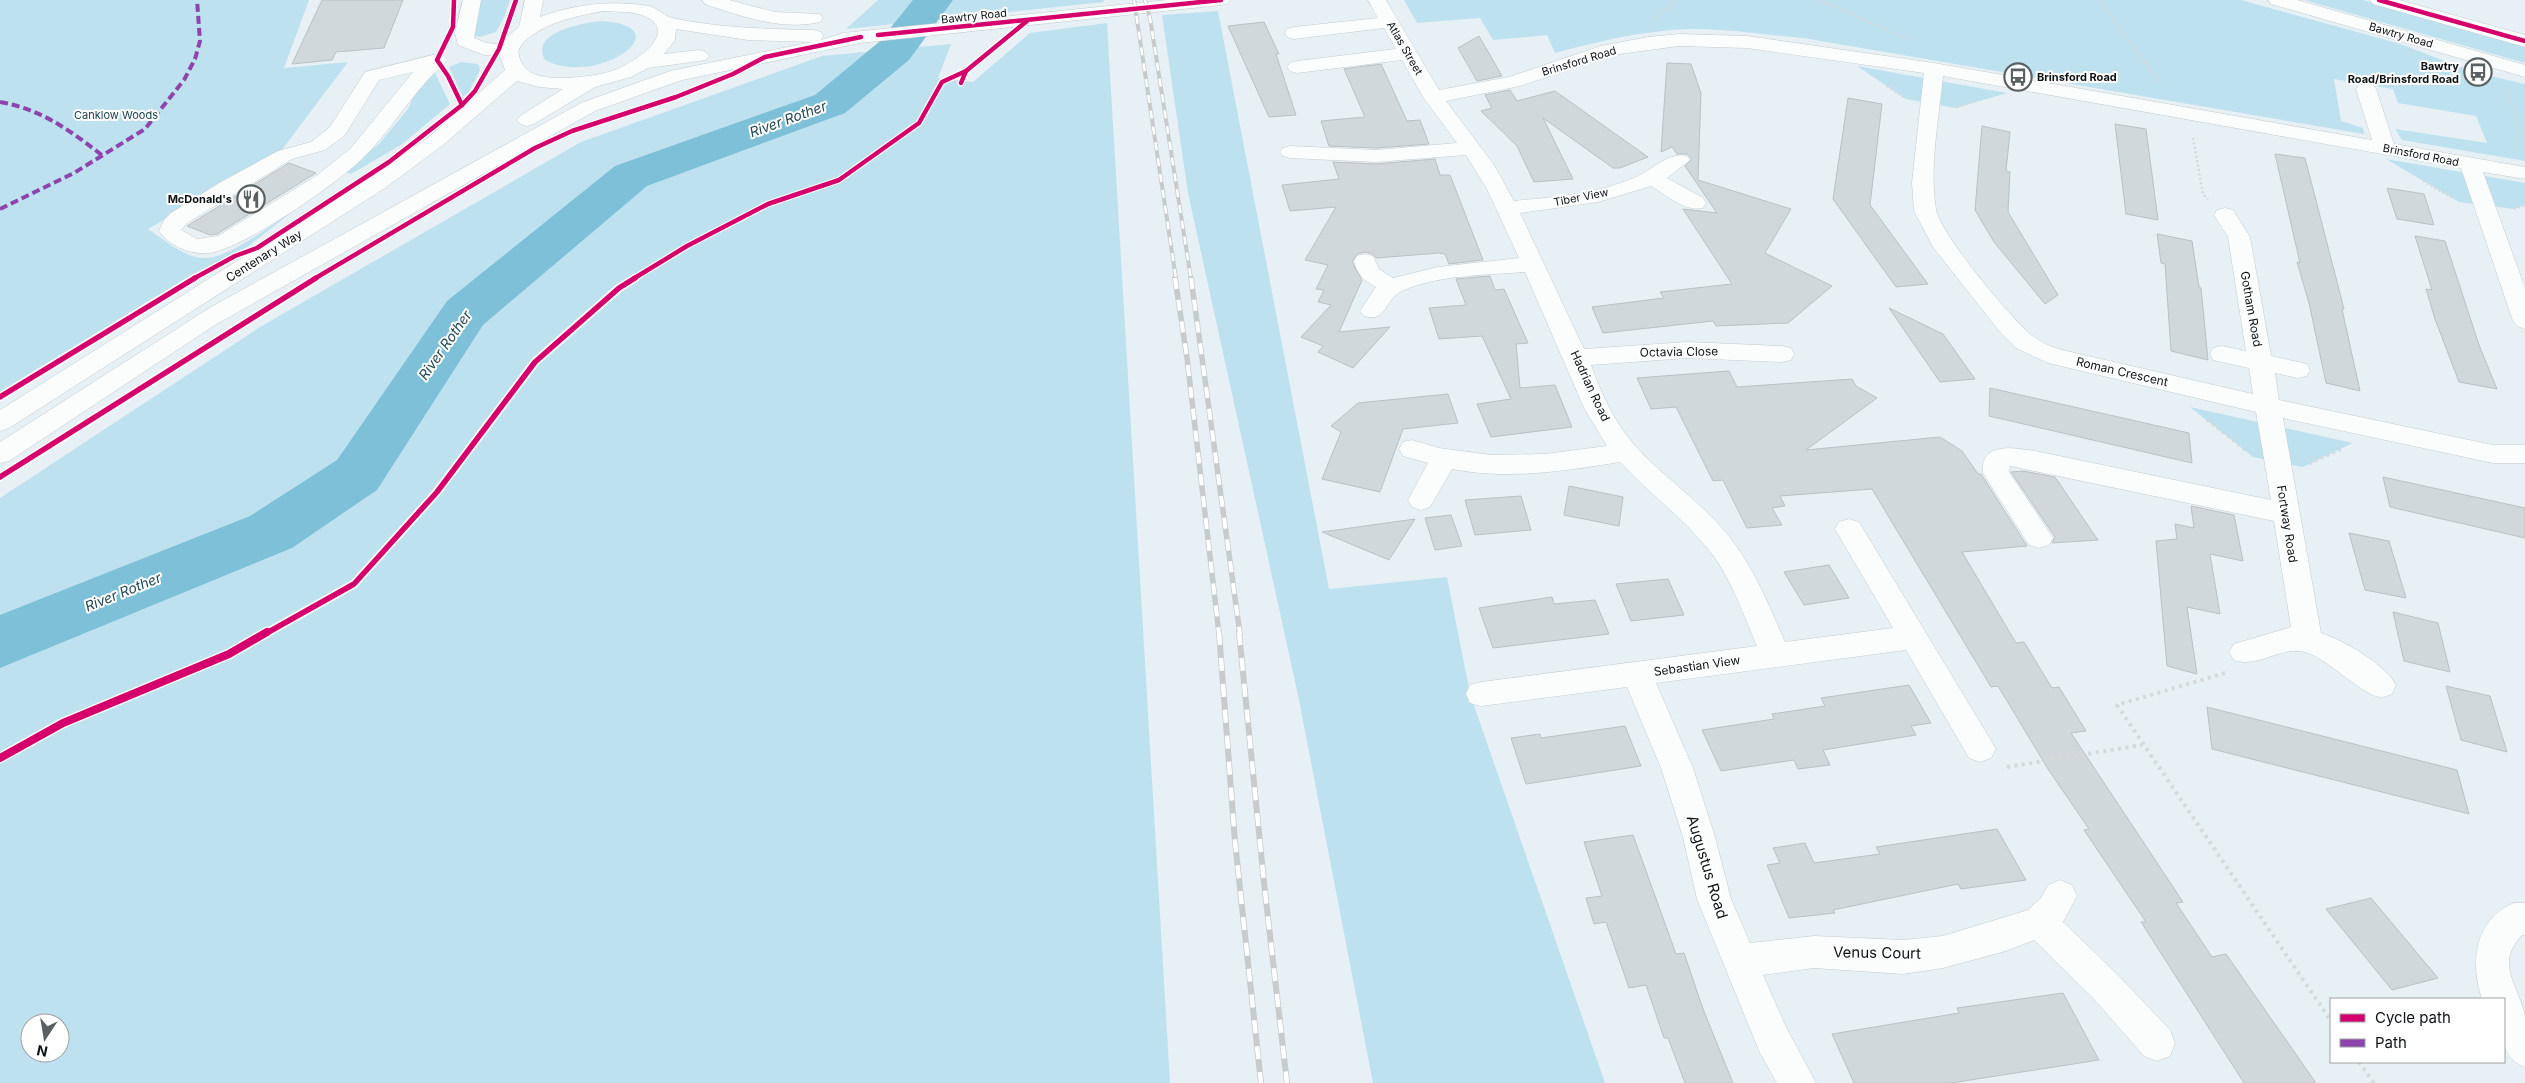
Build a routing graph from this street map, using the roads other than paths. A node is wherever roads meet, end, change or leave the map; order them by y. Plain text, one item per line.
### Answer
1 (472, 0) edge
2 (534, 0) edge
3 (711, 0) edge
4 (769, 0) edge
5 (804, 0) edge
6 (1221, 0) edge
7 (1377, 0) edge
8 (2277, 0) edge
9 (2379, 0) edge
10 (633, 4) edge
11 (814, 18) junction
12 (664, 22) junction
13 (1390, 22) junction
14 (528, 29) junction
15 (1294, 33) dead end
16 (812, 36) junction
17 (870, 36) junction
18 (2525, 41) edge
19 (470, 44) junction
20 (509, 50) junction
21 (1408, 53) junction
22 (437, 60) junction
23 (646, 62) junction
24 (1297, 67) dead end
25 (1934, 68) junction
26 (2525, 71) edge
27 (515, 72) junction
28 (589, 82) junction
29 (2366, 89) dead end
30 (1433, 96) junction
31 (1472, 148) junction
32 (2385, 148) junction
33 (1290, 152) dead end
34 (1680, 160) dead end
35 (2470, 164) junction
36 (2519, 172) edge
37 (1653, 178) junction
38 (1695, 203) dead end
39 (1508, 208) junction
40 (2225, 215) road end
41 (1365, 261) dead end
42 (1533, 264) junction
43 (1392, 287) junction
44 (1372, 311) dead end
45 (2525, 321) edge
46 (203, 322) junction
47 (1782, 354) dead end
48 (2222, 354) dead end
49 (1576, 358) junction
50 (2261, 362) junction
51 (2298, 370) dead end
52 (2269, 406) junction
53 (0, 422) edge
54 (1412, 449) dead end
55 (1625, 452) junction
56 (0, 454) edge
57 (2525, 454) edge
58 (1444, 459) junction
59 (1421, 500) dead end
60 (2285, 513) junction
61 (1849, 529) dead end
62 (2039, 538) dead end
63 (1913, 637) junction
64 (2308, 641) junction
65 (2244, 652) road end
66 (1776, 655) junction
67 (1637, 674) junction
68 (2381, 686) dead end
69 (1481, 694) dead end
70 (1989, 759) road end
71 (2525, 919) edge
72 (1740, 961) junction
73 (2500, 998) edge
74 (2505, 1010) edge
75 (2157, 1043) dead end
76 (2525, 1049) edge
77 (1798, 1083) edge

1 - 19 street
2 - 14 street
3 - 11 street
4 - 11 street
5 - 11 street
6 - 17 street, Bawtry Road
7 - 13 street, Atlas Street
8 - 26 street, Bawtry Road
9 - 18 street
10 - 12 street
10 - 14 street
11 - 16 street
12 - 16 street, Bawtry Road
12 - 23 street
13 - 15 street
13 - 21 street, Atlas Street
14 - 20 street
16 - 17 street, Bawtry Road
17 - 23 street, Bawtry Road
17 - 46 street
19 - 20 street
19 - 22 street
20 - 27 street
21 - 24 street
21 - 30 street, Atlas Street
22 - 22 street
23 - 28 street
25 - 30 street, Brinsford Road
25 - 32 street, Brinsford Road
25 - 52 street, Roman Crescent
27 - 28 street
27 - 53 street, Centenary Way
28 - 46 street
29 - 32 street
30 - 31 street, Hadrian Road
31 - 33 street
31 - 39 street, Hadrian Road
32 - 35 street, Brinsford Road
34 - 37 street, Tiber View
35 - 36 street, Brinsford Road
35 - 45 street
37 - 38 street
37 - 39 street, Tiber View
39 - 42 street, Hadrian Road
40 - 50 street, Gotham Road
41 - 43 street
42 - 43 street
42 - 49 street, Hadrian Road
43 - 44 street
46 - 56 street
47 - 49 street, Octavia Close
48 - 50 street
49 - 55 street, Hadrian Road
50 - 51 street
50 - 52 street, Gotham Road
52 - 57 street, Roman Crescent
52 - 60 street, Fortway Road
54 - 58 street
55 - 58 street
55 - 66 street, Hadrian Road
58 - 59 street
60 - 62 street
60 - 64 street, Fortway Road
61 - 63 street
63 - 66 street, Sebastian View
63 - 70 street
64 - 65 street
64 - 68 street
66 - 67 street, Sebastian View
67 - 69 street, Sebastian View
67 - 72 street, Augustus Road
71 - 73 street
72 - 75 street, Venus Court
72 - 77 street, Augustus Road
74 - 76 street

